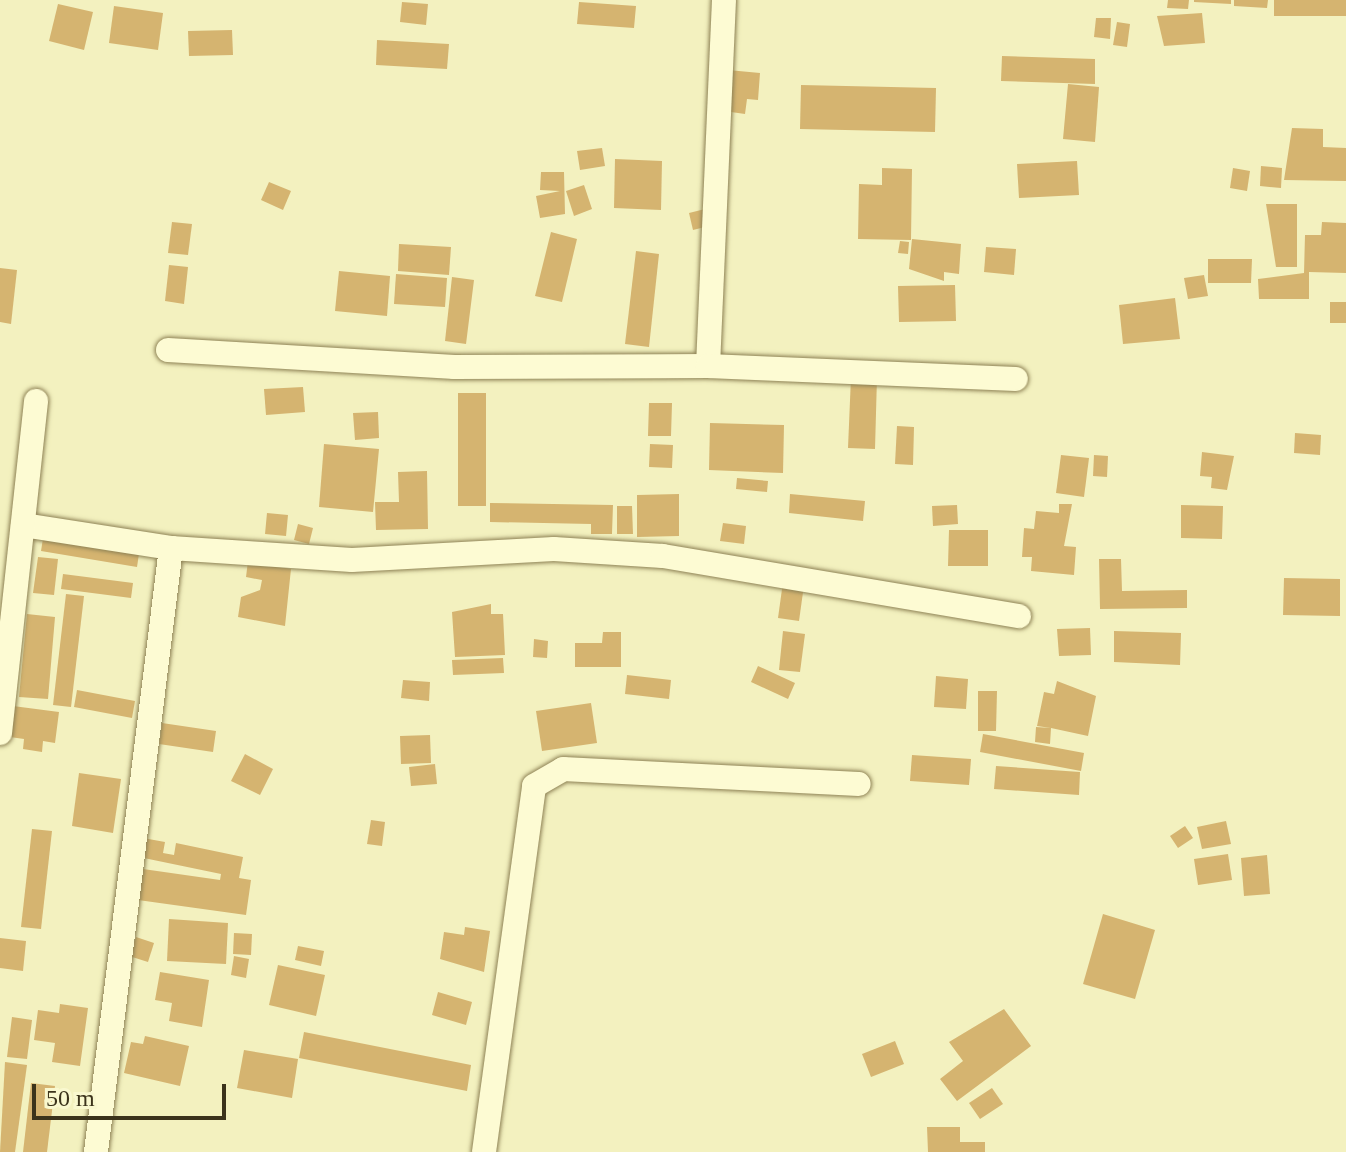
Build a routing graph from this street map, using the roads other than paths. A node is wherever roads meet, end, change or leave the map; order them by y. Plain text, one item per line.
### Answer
1 (724, 0) edge
2 (168, 350) dead end
3 (708, 366) junction
4 (1016, 379) dead end
5 (36, 401) dead end
6 (23, 525) junction
7 (171, 548) junction
8 (1019, 616) dead end
9 (0, 733) edge
10 (859, 784) dead end
11 (96, 1152) edge
12 (484, 1152) edge

1 - 3 street
2 - 3 street
3 - 4 street
5 - 6 street
6 - 7 street
6 - 9 street
7 - 8 street
7 - 11 street
10 - 12 street

